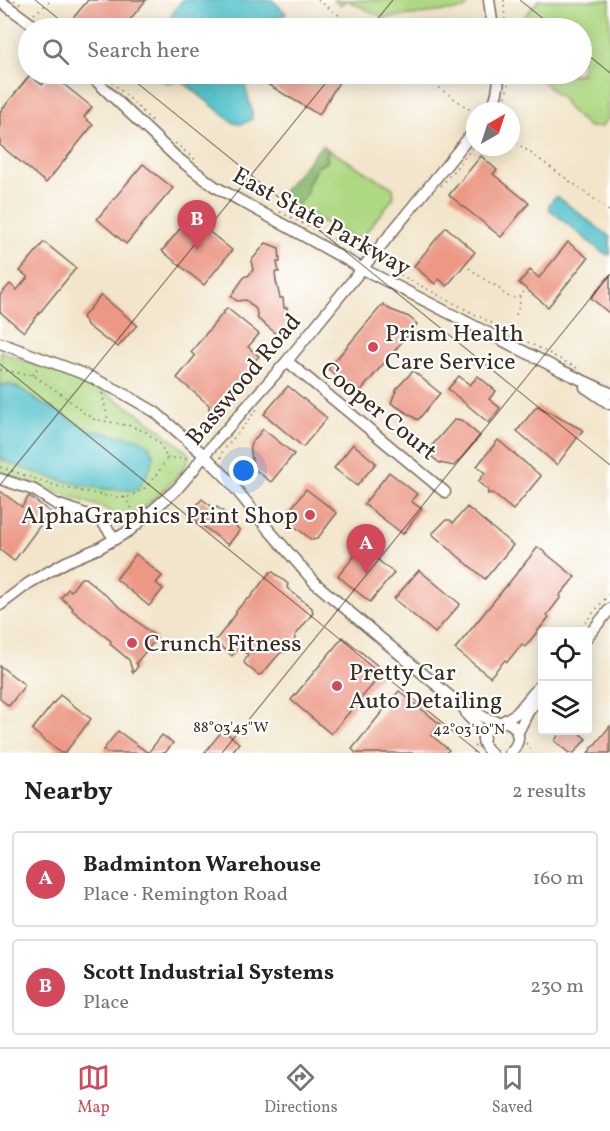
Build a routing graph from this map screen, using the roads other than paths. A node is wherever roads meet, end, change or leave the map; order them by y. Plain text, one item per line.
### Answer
1 (489, 0) edge
2 (0, 1) edge
3 (23, 18) edge
4 (492, 18) edge
5 (99, 84) edge
6 (498, 84) edge
7 (495, 102) edge
8 (466, 141) edge
9 (363, 269) junction
10 (0, 343) edge
11 (286, 361) junction
12 (560, 370) junction
13 (610, 393) edge
14 (610, 404) edge
15 (204, 455) junction
16 (0, 479) edge
17 (445, 492) dead end
18 (115, 539) junction
19 (0, 605) edge
20 (610, 609) edge
21 (592, 631) edge
22 (538, 688) edge
23 (538, 701) edge
24 (465, 709) junction
25 (500, 722) junction
26 (520, 738) junction
27 (481, 739) junction
28 (480, 753) edge
29 (491, 753) edge
30 (510, 753) edge
31 (524, 753) edge

1 - 4 street
2 - 3 street
5 - 9 street, East State Parkway
6 - 7 street
8 - 9 street, Basswood Road
9 - 11 street, Basswood Road
9 - 12 street, East State Parkway
10 - 15 street
11 - 15 street, Basswood Road
11 - 17 street, Cooper Court
12 - 13 street, East State Parkway
12 - 14 street, East State Parkway
15 - 18 street, Basswood Road
15 - 24 street
16 - 18 street
18 - 19 street, Basswood Road
20 - 21 street
22 - 25 street
23 - 26 street
24 - 25 street
24 - 27 street
25 - 26 street
25 - 27 street
26 - 30 street
26 - 31 street
27 - 28 street
27 - 29 street

